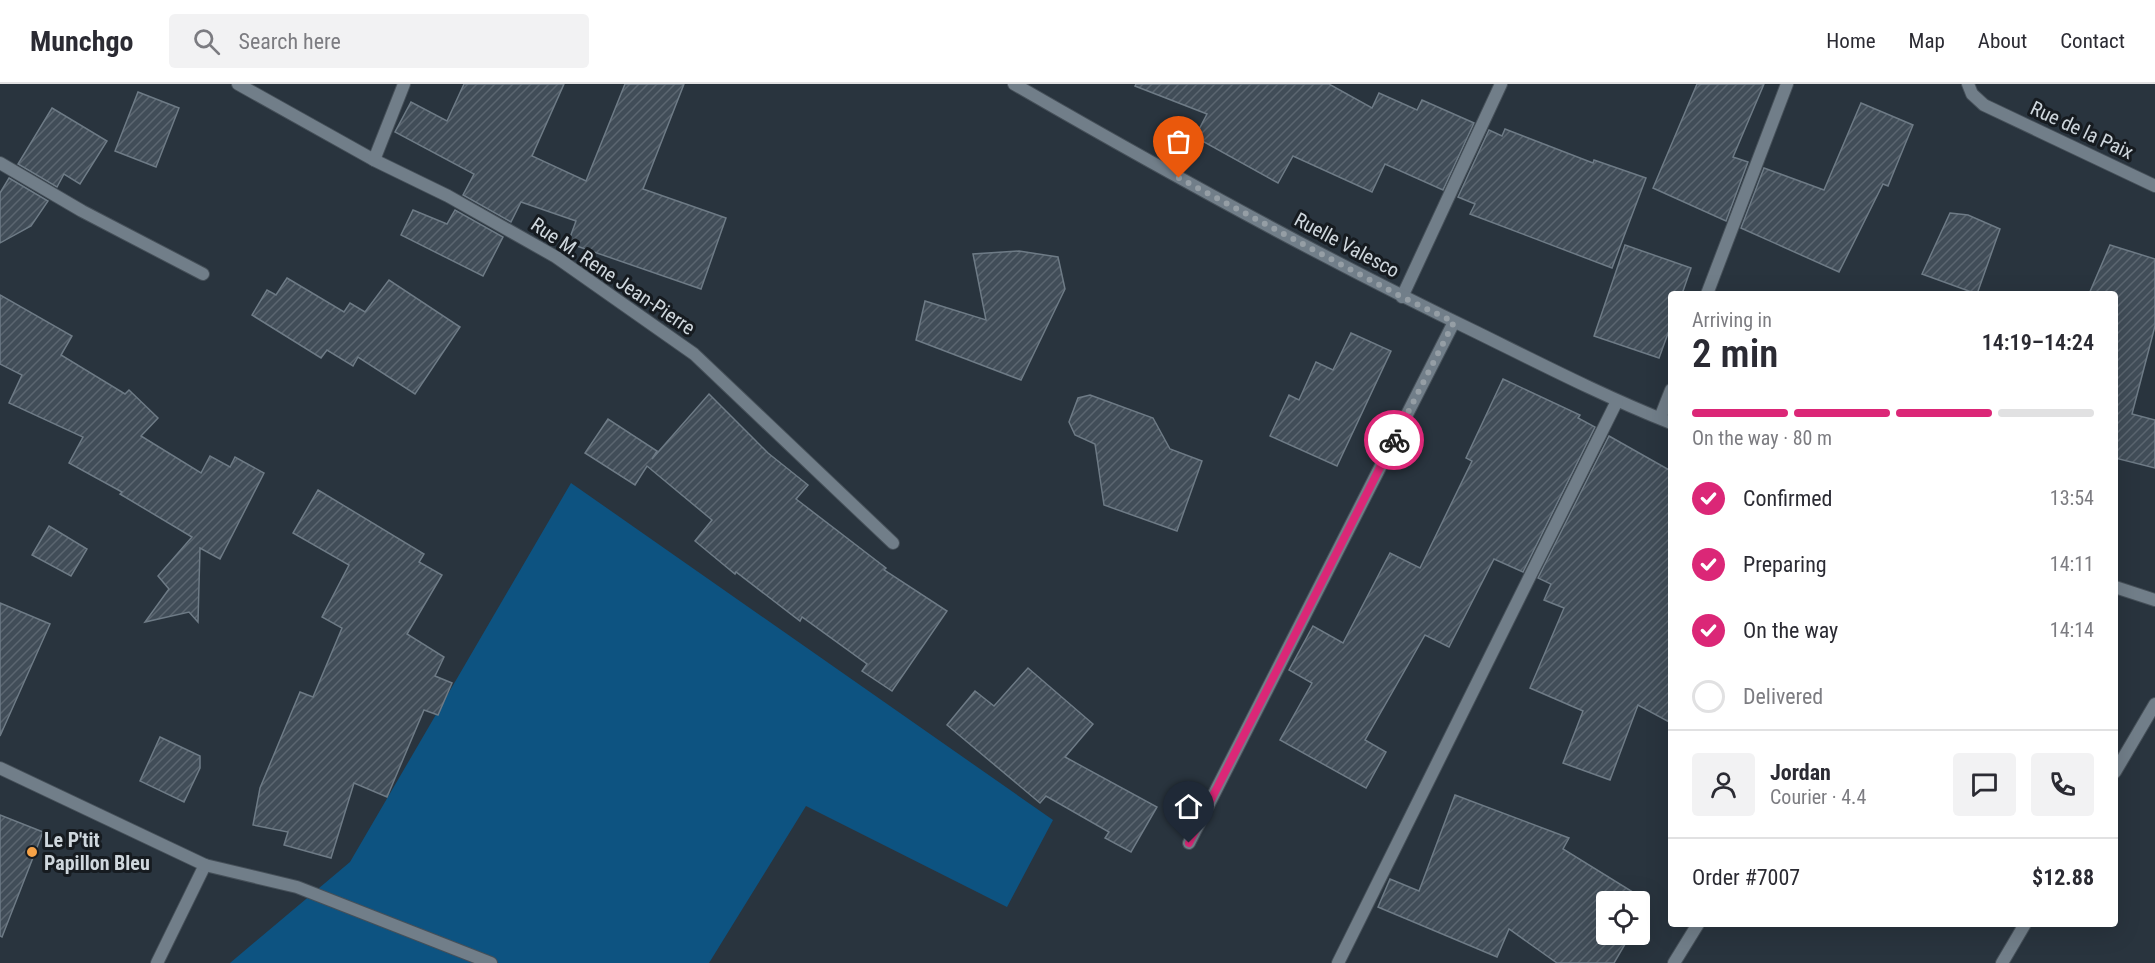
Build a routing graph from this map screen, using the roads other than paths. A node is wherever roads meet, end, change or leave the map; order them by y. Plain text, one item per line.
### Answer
1 (238, 84) edge
2 (404, 84) edge
3 (1014, 84) edge
4 (1501, 84) edge
5 (1787, 84) edge
6 (1968, 84) edge
7 (374, 160) junction
8 (0, 163) edge
9 (2155, 186) edge
10 (203, 274) dead end
11 (1708, 291) edge
12 (1402, 297) junction
13 (1454, 322) junction
14 (1617, 401) junction
15 (1666, 421) edge
16 (893, 543) dead end
17 (2118, 588) edge
18 (2155, 600) edge
19 (2155, 704) edge
20 (2118, 767) edge
21 (0, 768) edge
22 (1189, 843) dead end
23 (205, 865) junction
24 (1696, 927) edge
25 (2023, 927) edge
26 (157, 963) edge
27 (491, 963) edge
28 (1338, 963) edge
29 (1674, 963) edge
30 (2002, 963) edge

1 - 7 street, Rue M. Rene Jean-Pierre
2 - 7 street
3 - 12 street, Ruelle Valesco
4 - 12 street
5 - 11 street
6 - 9 street, Rue de la Paix
7 - 16 street, Rue M. Rene Jean-Pierre
8 - 10 street
12 - 13 street, Ruelle Valesco
13 - 14 street, Ruelle Valesco
13 - 22 street
14 - 15 street, Ruelle Valesco
14 - 28 street
17 - 18 street
19 - 20 street
21 - 23 street
23 - 26 street
23 - 27 street
24 - 29 street
25 - 30 street

